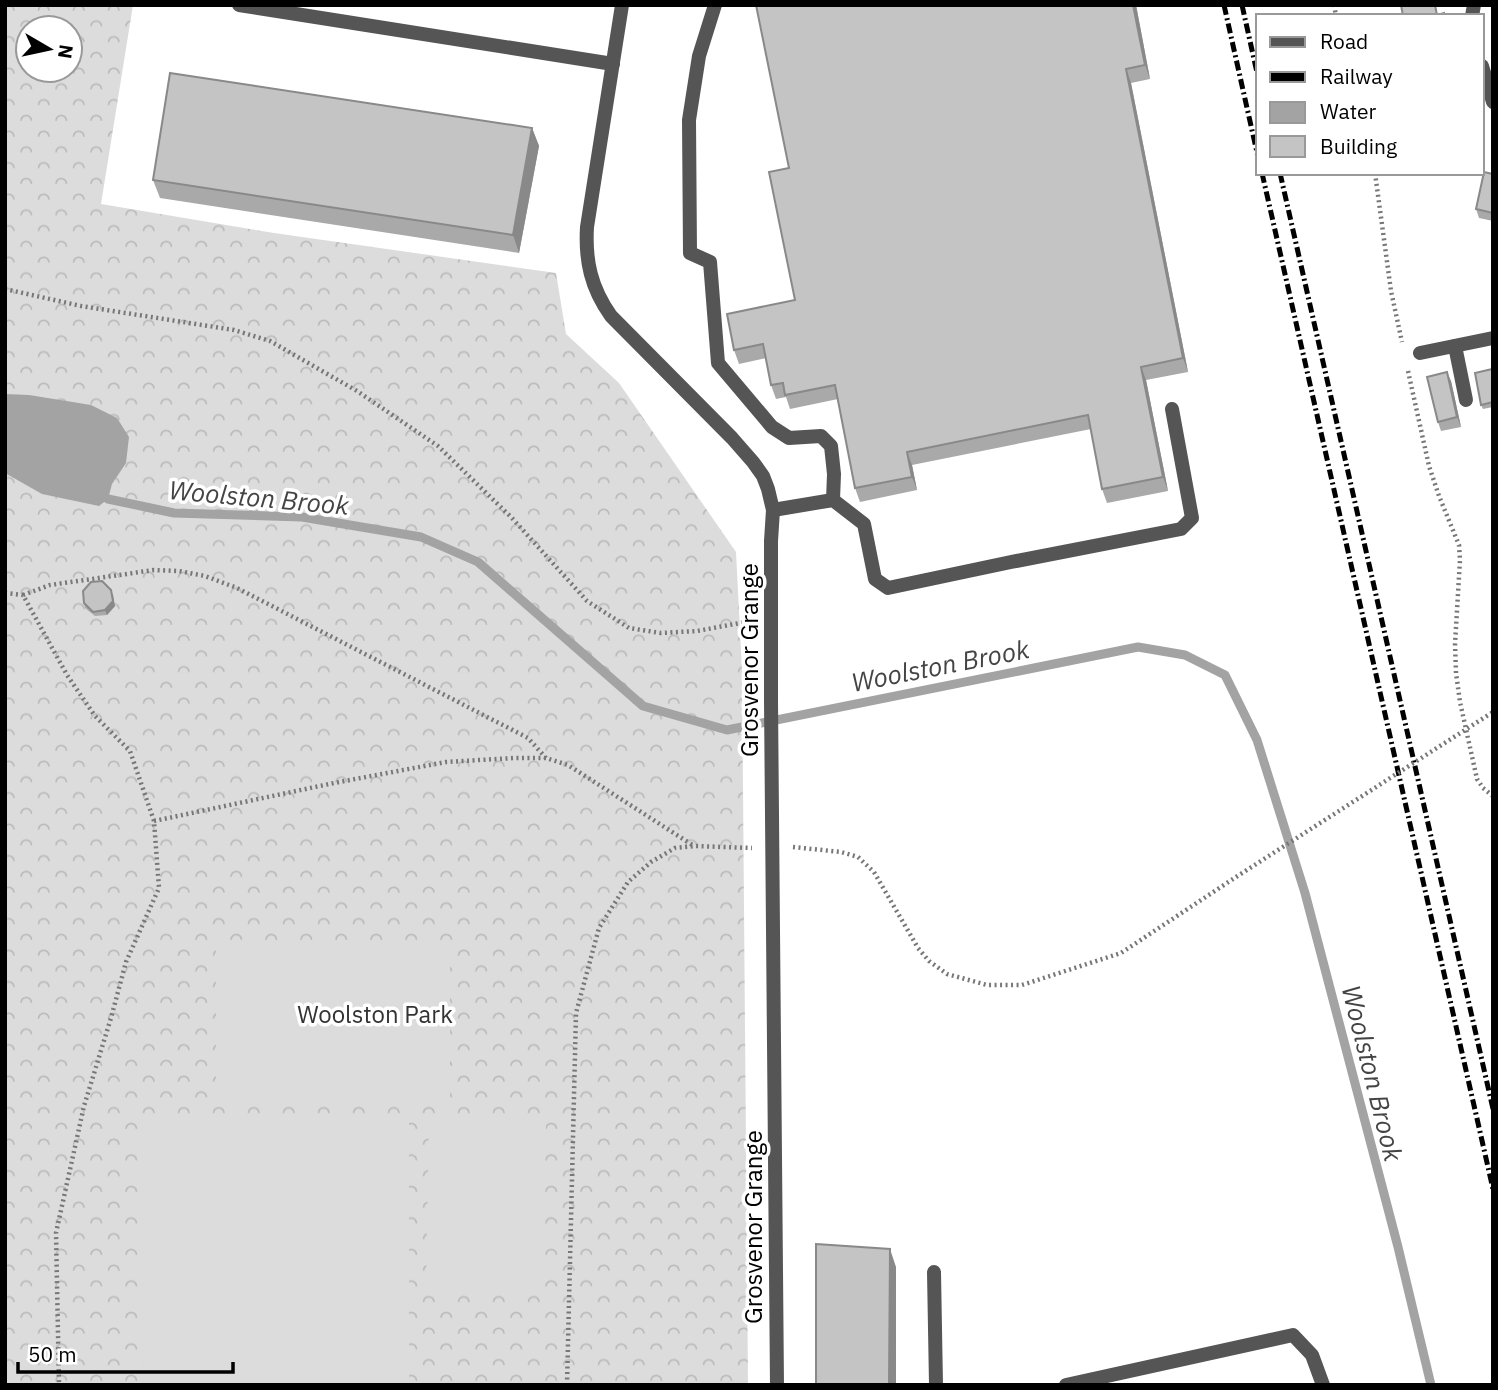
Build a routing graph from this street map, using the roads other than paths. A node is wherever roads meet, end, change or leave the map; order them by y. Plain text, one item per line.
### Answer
1 (239, 5) edge
2 (622, 5) edge
3 (715, 5) edge
4 (613, 64) junction
5 (1484, 73) edge
6 (1493, 102) edge
7 (1493, 338) edge
8 (1455, 346) junction
9 (1413, 356) road end
10 (1466, 400) dead end
11 (1172, 409) dead end
12 (834, 500) junction
13 (773, 510) junction
14 (934, 1272) dead end
15 (777, 1385) edge
16 (936, 1385) edge
17 (1066, 1385) edge
18 (1323, 1385) edge

1 - 4 street
2 - 4 street, Grosvenor Grange
3 - 12 street
4 - 13 street, Grosvenor Grange
5 - 6 street
7 - 8 street
8 - 9 street
8 - 10 street
11 - 12 street
12 - 13 street
13 - 15 street, Grosvenor Grange
14 - 16 street
17 - 18 street

